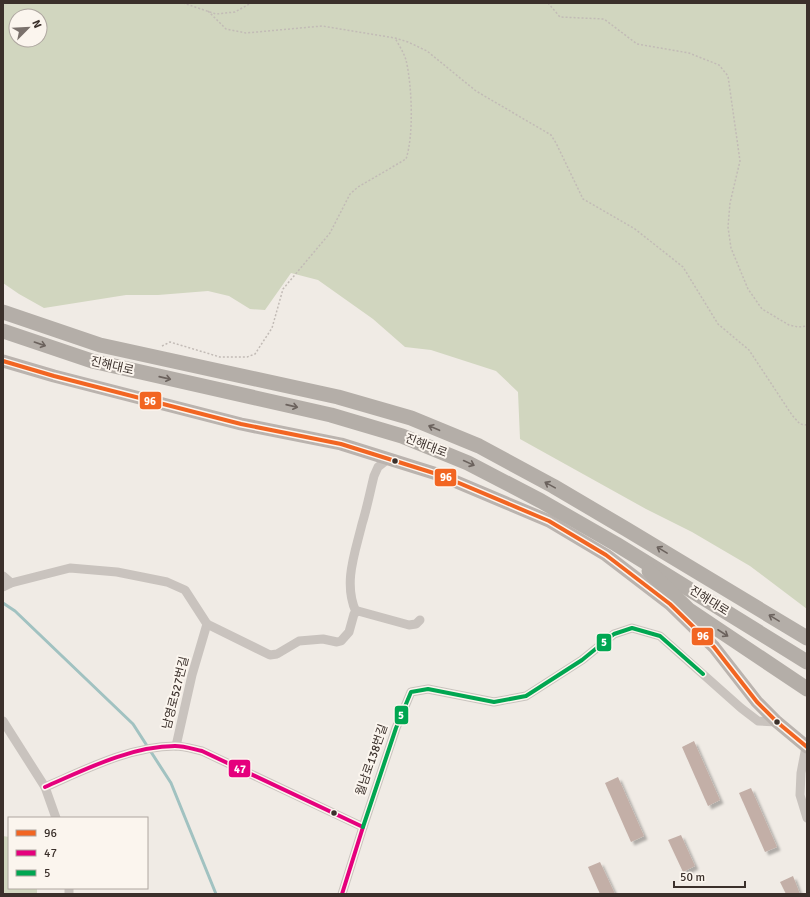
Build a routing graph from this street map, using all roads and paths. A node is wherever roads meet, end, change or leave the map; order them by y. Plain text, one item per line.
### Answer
1 (58, 3) edge
2 (73, 3) edge
3 (183, 3) edge
4 (251, 3) edge
5 (548, 3) edge
6 (208, 11) junction
7 (395, 38) junction
8 (3, 312) edge
9 (807, 326) edge
10 (3, 331) edge
11 (160, 347) dead end
12 (3, 361) edge
13 (807, 425) edge
14 (388, 459) junction
15 (630, 552) junction
16 (3, 576) edge
17 (7, 585) edge
18 (356, 612) junction
19 (420, 620) dead end
20 (207, 624) junction
21 (807, 638) edge
22 (807, 662) edge
23 (807, 689) edge
24 (3, 721) edge
25 (777, 722) junction
26 (176, 746) junction
27 (807, 747) edge
28 (45, 787) junction
29 (56, 817) edge
30 (807, 818) edge
31 (363, 827) junction
32 (342, 894) edge

1 - 2 path
3 - 6 path
4 - 6 path
5 - 9 path
6 - 7 path
7 - 11 path
7 - 13 path
21 -> 8 highway, 진해대로
10 -> 15 highway, 진해대로
12 - 14 main road
14 - 18 street
14 - 25 main road
15 - 22 highway, 진해대로
15 -> 23 highway
16 - 17 street
17 - 20 street
18 - 19 street
18 - 20 street
20 - 26 street, 남영로527번길
24 - 28 street
25 - 27 main road
25 - 31 street, 월남로138번길
26 - 28 street
26 - 31 street, 남영로527번길
27 - 30 street
28 - 29 street
31 - 32 street

